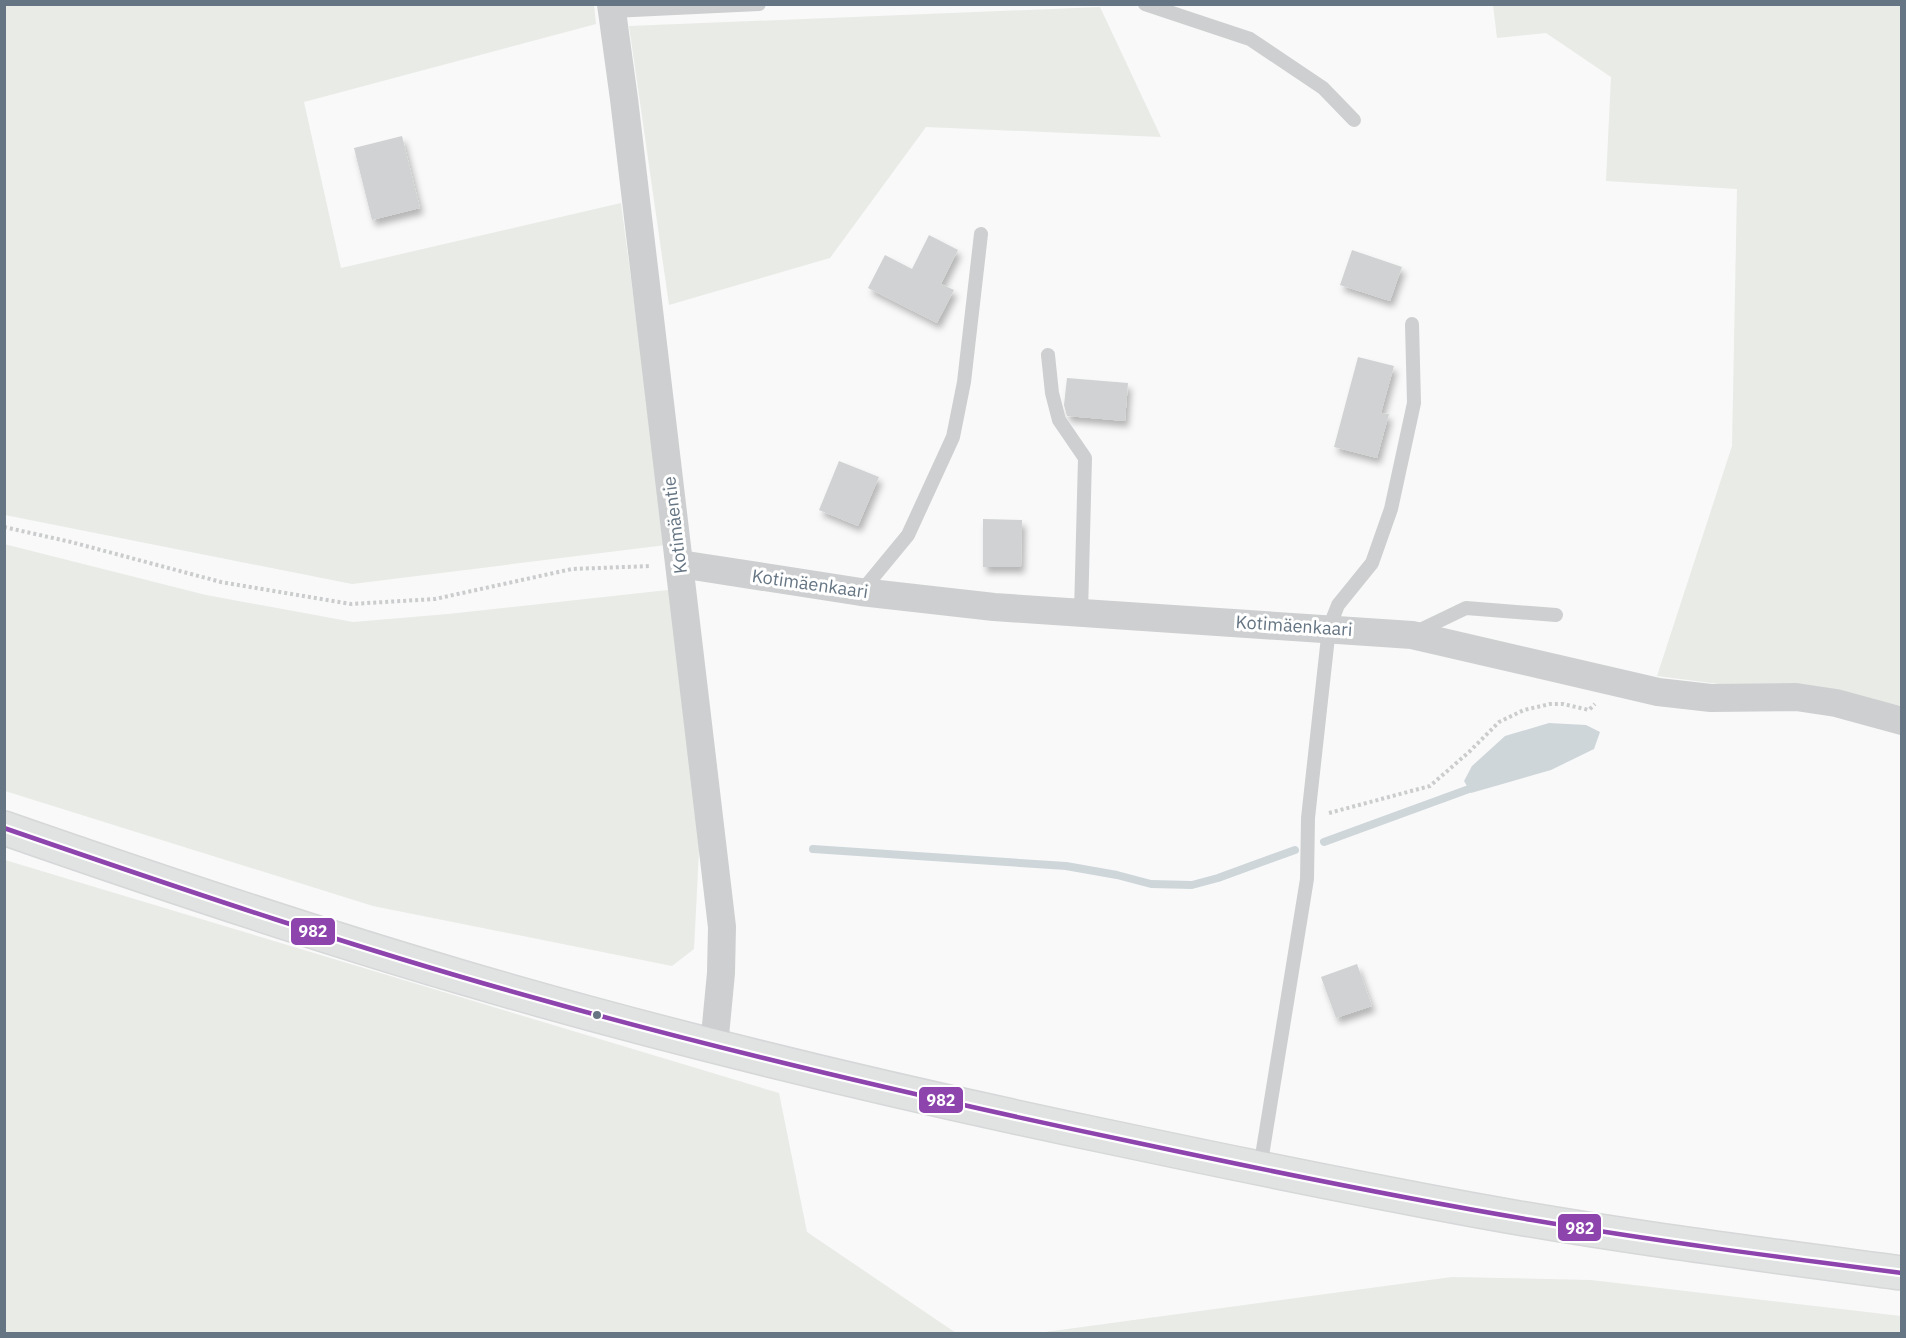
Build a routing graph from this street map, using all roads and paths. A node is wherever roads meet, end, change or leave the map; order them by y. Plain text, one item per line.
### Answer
1 (759, 4) edge
2 (1145, 4) edge
3 (612, 8) edge
4 (1354, 120) dead end
5 (981, 234) dead end
6 (1412, 324) dead end
7 (1048, 355) dead end
8 (4, 527) edge
9 (680, 564) junction
10 (861, 592) junction
11 (1081, 613) junction
12 (1556, 615) dead end
13 (1329, 628) junction
14 (1412, 634) junction
15 (1622, 685) junction
16 (1902, 722) edge
17 (1308, 818) junction
18 (4, 828) edge
19 (714, 1046) junction
20 (1260, 1168) junction
21 (1902, 1273) edge

1 - 3 lane
2 - 4 lane
3 - 9 street, Kotimäentie
5 - 10 lane
6 - 13 lane
7 - 11 lane
8 - 9 path
9 - 10 street, Kotimäenkaari
9 - 19 street, Kotimäentie
10 - 11 street, Kotimäenkaari
11 - 13 street, Kotimäenkaari
12 - 14 lane
13 - 14 street, Kotimäenkaari
13 - 17 lane
14 - 15 street, Kotimäenkaari
15 - 16 street, Kotimäenkaari
15 - 17 path
17 - 20 lane
18 - 19 main road
19 - 20 main road
20 - 21 main road

